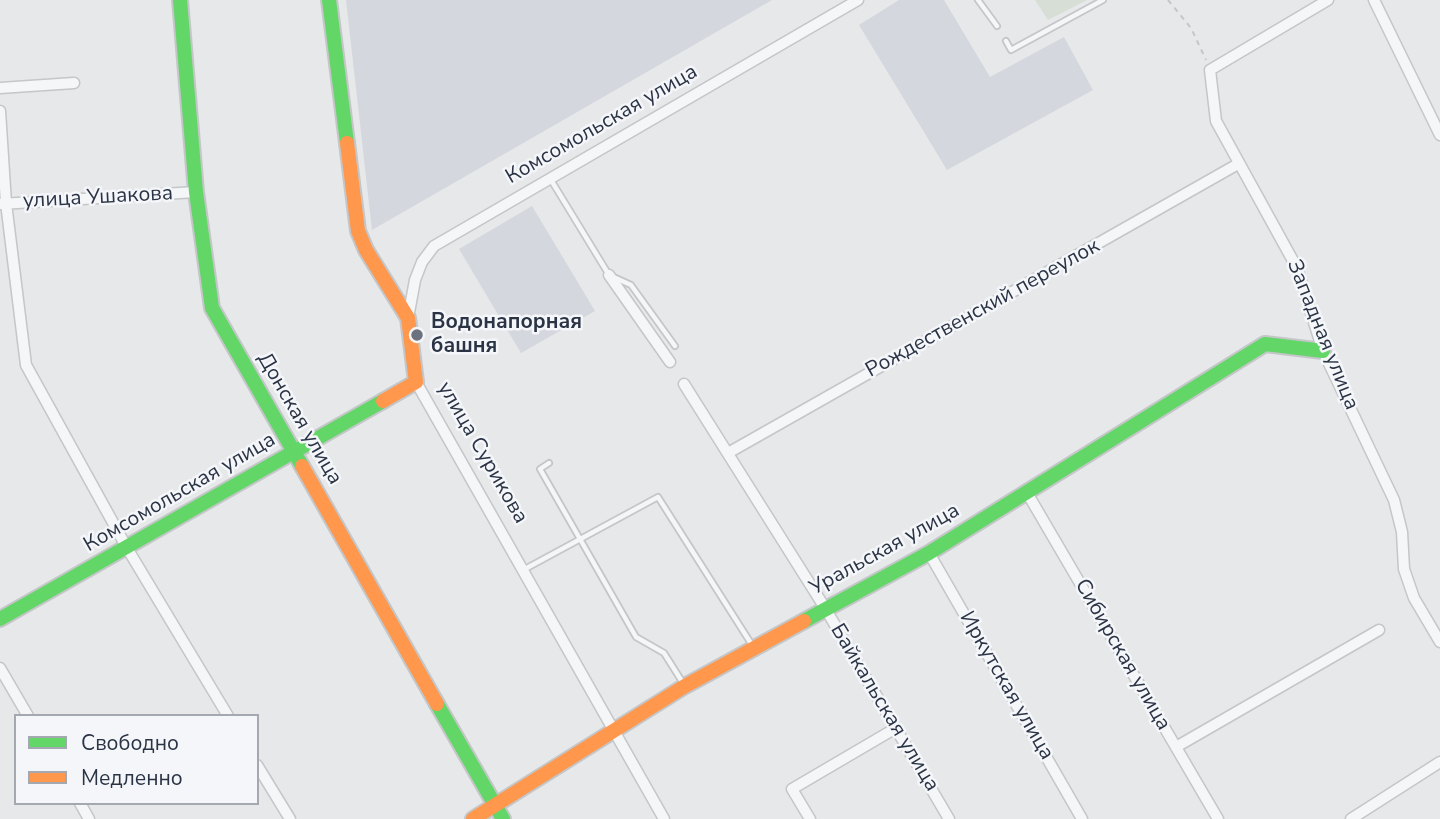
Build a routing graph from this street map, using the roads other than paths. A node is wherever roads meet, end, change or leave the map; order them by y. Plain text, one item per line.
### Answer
1 (180, 0) edge
2 (329, 0) edge
3 (858, 0) edge
4 (978, 0) edge
5 (1102, 0) edge
6 (1328, 0) edge
7 (1374, 0) edge
8 (997, 26) dead end
9 (1006, 41) dead end
10 (74, 83) dead end
11 (0, 88) edge
12 (0, 111) edge
13 (1440, 135) edge
14 (1238, 164) junction
15 (551, 180) junction
16 (196, 192) junction
17 (3, 204) edge
18 (609, 275) junction
19 (408, 318) junction
20 (675, 346) dead end
21 (1323, 351) junction
22 (670, 362) dead end
23 (416, 382) junction
24 (684, 384) dead end
25 (293, 452) junction
26 (728, 453) junction
27 (549, 464) dead end
28 (1026, 491) junction
29 (578, 540) junction
30 (127, 548) junction
31 (929, 553) junction
32 (525, 569) junction
33 (825, 608) junction
34 (0, 619) edge
35 (1379, 630) dead end
36 (1440, 642) edge
37 (754, 649) junction
38 (0, 668) edge
39 (685, 686) junction
40 (27, 714) edge
41 (227, 714) edge
42 (613, 729) junction
43 (896, 729) junction
44 (1176, 747) junction
45 (1440, 762) edge
46 (259, 768) edge
47 (500, 813) edge
48 (290, 819) edge
49 (473, 819) edge
50 (664, 819) edge
51 (810, 819) edge
52 (949, 819) edge
53 (1082, 819) edge
54 (1218, 819) edge
55 (1351, 819) edge

1 - 16 street, Донская улица
2 - 19 street, улица Сурикова
3 - 15 street, Комсомольская улица
4 - 8 lane
5 - 9 lane
6 - 14 street, Западная улица
7 - 13 street
10 - 11 street
12 - 17 street
14 - 21 street, Западная улица
14 - 26 street, Рождественский переулок
15 - 18 lane
15 - 19 street, Комсомольская улица
16 - 17 street, улица Ушакова
16 - 25 street, Донская улица
17 - 30 street
18 - 20 lane
18 - 22 street
19 - 23 street, улица Сурикова
21 - 28 street, Уральская улица
21 - 36 street, Западная улица
23 - 25 street, Комсомольская улица
23 - 32 street, улица Сурикова
24 - 26 street, Байкальская улица
25 - 30 street, Комсомольская улица
25 - 47 street, Донская улица
26 - 33 street, Байкальская улица
27 - 29 lane
28 - 31 street, Уральская улица
28 - 44 street, Сибирская улица
29 - 32 lane
29 - 37 lane
29 - 39 lane
30 - 34 street, Комсомольская улица
30 - 41 street
31 - 33 street, Уральская улица
31 - 53 street, Иркутская улица
32 - 42 street, улица Сурикова
33 - 37 street, Уральская улица
33 - 43 street, Байкальская улица
35 - 44 street
37 - 39 street, Уральская улица
38 - 40 street
39 - 42 street, Уральская улица
42 - 47 street, Уральская улица
42 - 50 street, улица Сурикова
43 - 51 street
43 - 52 street, Байкальская улица
44 - 54 street, Сибирская улица
45 - 55 street
46 - 48 street
47 - 49 street, Уральская улица

